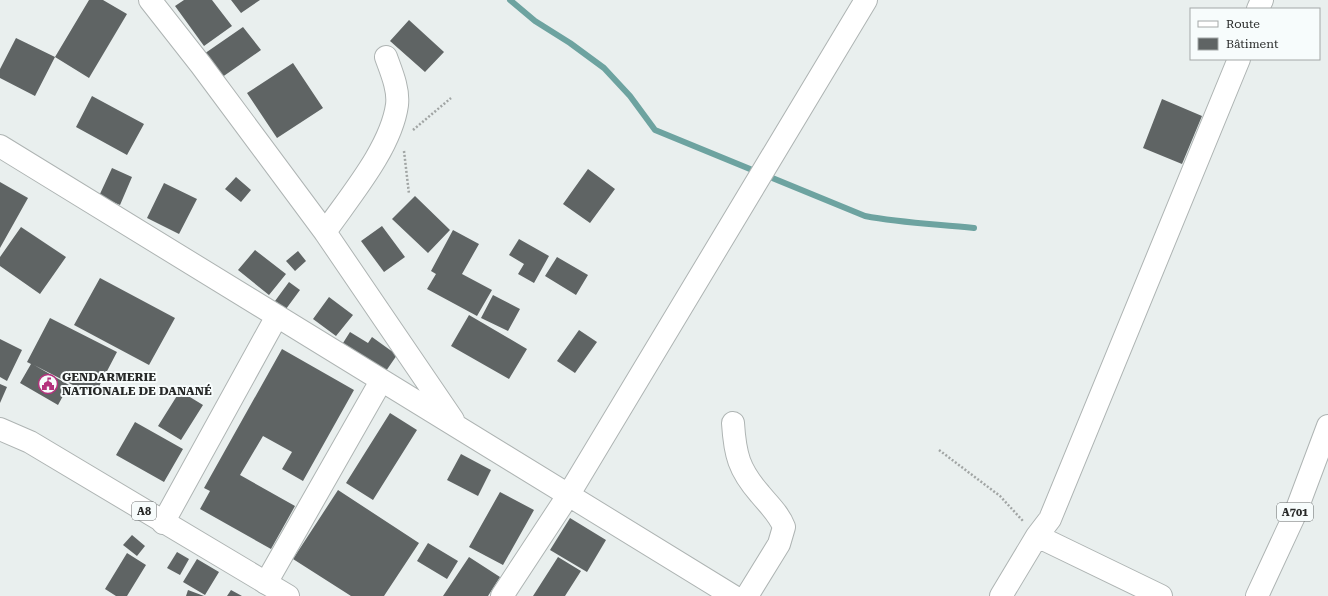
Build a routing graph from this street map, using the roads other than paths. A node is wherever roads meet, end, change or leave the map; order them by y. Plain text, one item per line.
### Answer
1 (150, 0) edge
2 (866, 0) edge
3 (386, 57) dead end
4 (1239, 60) edge
5 (0, 146) edge
6 (325, 232) junction
7 (277, 316) junction
8 (382, 381) junction
9 (733, 423) dead end
10 (456, 424) junction
11 (1328, 426) edge
12 (0, 429) edge
13 (569, 494) junction
14 (164, 523) junction
15 (1037, 536) junction
16 (266, 583) junction
17 (288, 596) edge
18 (502, 596) edge
19 (733, 596) edge
20 (747, 596) edge
21 (1001, 596) edge
22 (1161, 596) edge
23 (1256, 596) edge

1 - 6 street
2 - 13 street
3 - 6 street
4 - 15 street
5 - 7 street
6 - 10 street
7 - 8 street
7 - 14 street
8 - 10 street
8 - 16 street
9 - 20 street
10 - 13 street
11 - 23 street, A701
12 - 14 street, A8
13 - 18 street
13 - 19 street
14 - 16 street, A8
15 - 21 street
15 - 22 street
16 - 17 street, A8

